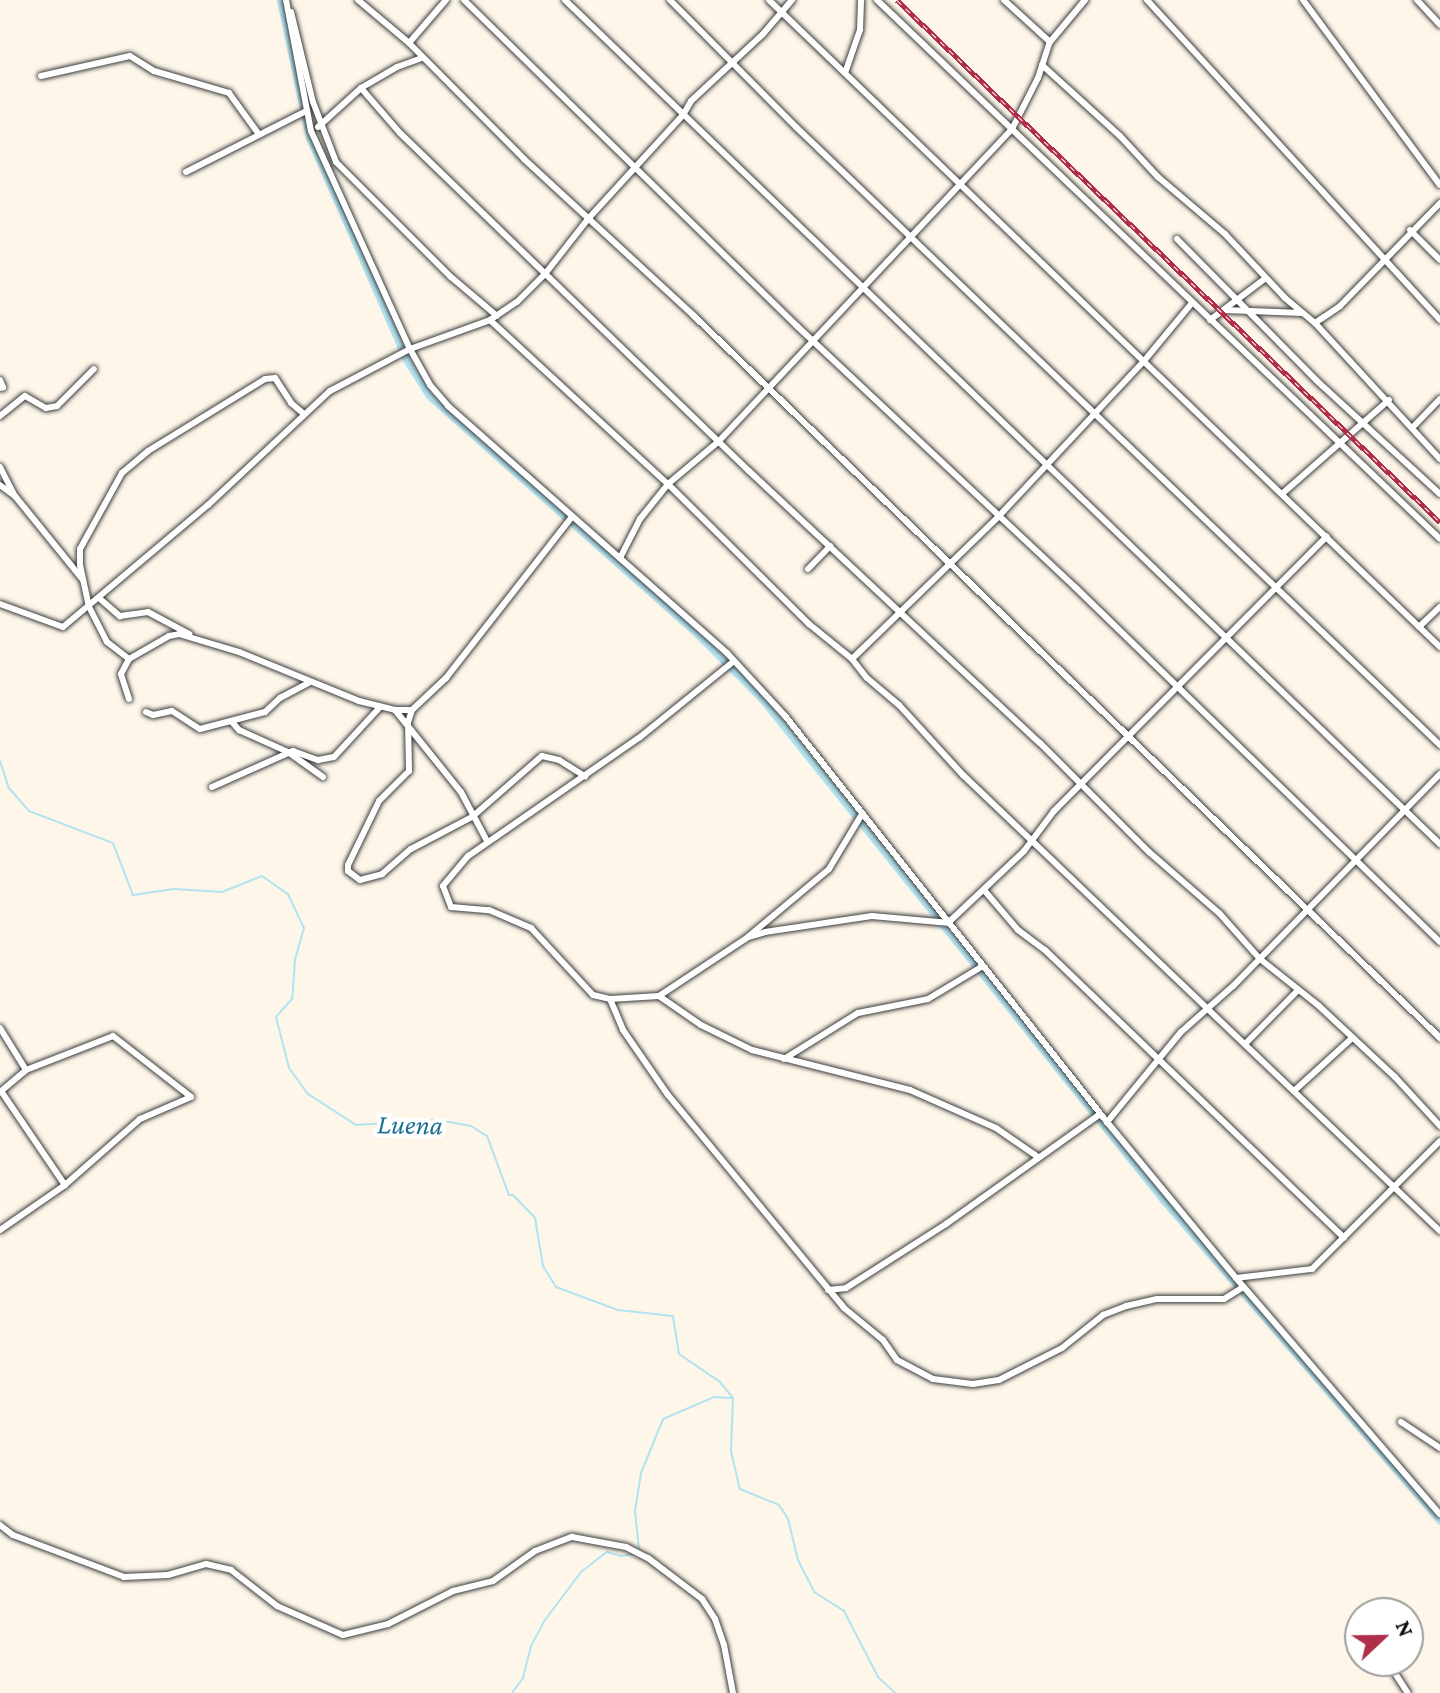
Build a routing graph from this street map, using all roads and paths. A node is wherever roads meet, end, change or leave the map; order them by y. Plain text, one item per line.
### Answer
1 (286, 0) edge
2 (358, 0) edge
3 (446, 0) edge
4 (464, 0) edge
5 (565, 0) edge
6 (670, 0) edge
7 (769, 0) edge
8 (792, 0) edge
9 (861, 0) edge
10 (877, 0) edge
11 (1004, 0) edge
12 (1085, 0) edge
13 (1147, 0) edge
14 (1303, 0) edge
15 (1417, 0) edge
16 (782, 12) junction
17 (1440, 25) edge
18 (1050, 42) junction
19 (409, 43) junction
20 (422, 58) junction
21 (731, 62) junction
22 (1042, 65) junction
23 (845, 73) junction
24 (41, 76) dead end
25 (361, 88) junction
26 (306, 111) junction
27 (683, 115) junction
28 (321, 126) junction
29 (1012, 129) junction
30 (311, 131) junction
31 (258, 133) junction
32 (635, 166) junction
33 (186, 172) dead end
34 (960, 183) junction
35 (1440, 185) edge
36 (1440, 203) edge
37 (588, 219) junction
38 (1410, 230) junction
39 (913, 237) junction
40 (1177, 239) dead end
41 (1384, 258) junction
42 (1440, 260) edge
43 (545, 274) junction
44 (1266, 278) junction
45 (864, 291) junction
46 (1238, 300) junction
47 (1192, 303) junction
48 (1225, 310) junction
49 (1250, 311) junction
50 (1302, 313) junction
51 (493, 318) junction
52 (1210, 320) junction
53 (1440, 320) edge
54 (1315, 323) junction
55 (813, 340) junction
56 (410, 349) junction
57 (1144, 361) junction
58 (94, 369) dead end
59 (0, 380) edge
60 (0, 388) edge
61 (767, 389) junction
62 (1440, 399) edge
63 (1389, 400) junction
64 (1096, 411) junction
65 (304, 414) junction
66 (0, 416) edge
67 (1363, 424) junction
68 (1413, 427) junction
69 (719, 441) junction
70 (1339, 444) junction
71 (1440, 459) edge
72 (1046, 463) junction
73 (0, 467) edge
74 (668, 484) junction
75 (0, 485) edge
76 (1283, 493) junction
77 (1440, 494) edge
78 (15, 496) junction
79 (572, 517) junction
80 (998, 517) junction
81 (1327, 536) junction
82 (1440, 539) edge
83 (830, 546) junction
84 (620, 558) junction
85 (948, 564) junction
86 (808, 569) dead end
87 (85, 582) junction
88 (1277, 587) junction
89 (99, 598) junction
90 (0, 604) edge
91 (89, 607) junction
92 (1440, 607) edge
93 (899, 611) junction
94 (1419, 627) junction
95 (193, 635) junction
96 (1228, 636) junction
97 (1440, 647) edge
98 (129, 659) junction
99 (852, 659) junction
100 (734, 661) junction
101 (310, 682) junction
102 (1176, 688) junction
103 (129, 699) dead end
104 (380, 707) junction
105 (395, 710) junction
106 (412, 710) junction
107 (146, 712) dead end
108 (232, 722) junction
109 (408, 722) junction
110 (1130, 739) junction
111 (1440, 745) edge
112 (288, 752) junction
113 (1440, 774) edge
114 (585, 776) junction
115 (323, 777) dead end
116 (1082, 784) junction
117 (212, 787) dead end
118 (1407, 809) junction
119 (862, 814) junction
120 (472, 817) junction
121 (1032, 840) junction
122 (487, 841) junction
123 (1440, 844) edge
124 (1356, 863) junction
125 (984, 890) junction
126 (1308, 908) junction
127 (949, 922) junction
128 (748, 937) junction
129 (1440, 942) edge
130 (1260, 959) junction
131 (983, 966) junction
132 (1298, 990) junction
133 (659, 996) junction
134 (610, 999) junction
135 (1206, 1008) junction
136 (0, 1028) edge
137 (1352, 1038) junction
138 (1440, 1038) edge
139 (1245, 1044) junction
140 (1157, 1057) junction
141 (784, 1059) junction
142 (26, 1070) junction
143 (1294, 1091) junction
144 (1, 1092) edge
145 (1100, 1114) junction
146 (1107, 1122) junction
147 (1440, 1126) edge
148 (1440, 1141) edge
149 (1038, 1157) junction
150 (65, 1185) junction
151 (1395, 1188) junction
152 (0, 1230) edge
153 (1440, 1231) edge
154 (1344, 1238) junction
155 (1236, 1278) junction
156 (1243, 1287) junction
157 (828, 1290) junction
158 (1401, 1422) dead end
159 (1440, 1448) edge
160 (1438, 1508) edge
161 (0, 1525) edge
162 (733, 1693) edge

1 - 26 street
1 - 28 street
2 - 19 street
3 - 19 street
4 - 32 street
5 - 27 street
6 - 21 street
7 - 16 street
8 - 16 street
9 - 23 street
10 - 29 street
11 - 18 street
12 - 18 street
13 - 41 street
14 - 35 street
15 - 17 street
16 - 21 street
16 - 23 street
18 - 22 street
19 - 20 street
20 - 25 street
20 - 37 street
21 - 27 street
21 - 39 street
22 - 29 street
22 - 44 street
23 - 34 street
24 - 31 street
25 - 28 street
25 - 43 street
26 - 30 street
26 - 31 street
27 - 32 street
27 - 45 street
28 - 30 street
28 - 51 street
29 - 34 street
29 - 47 street
30 - 56 street
31 - 33 street
32 - 37 street
32 - 55 street
34 - 39 street
34 - 57 street
36 - 38 street
37 - 43 street
37 - 61 street
38 - 41 street
38 - 42 street
39 - 45 street
39 - 64 street
40 - 46 street
41 - 53 street
41 - 54 street
43 - 51 street
43 - 69 street
44 - 46 street
44 - 50 street
45 - 55 street
45 - 72 street
46 - 48 street
46 - 49 street
47 - 52 street
47 - 57 street
48 - 49 street
48 - 52 street
49 - 50 street
49 - 67 street
50 - 54 street
51 - 56 street
51 - 74 street
52 - 70 street
54 - 63 street
55 - 61 street
55 - 80 street
56 - 65 street
56 - 79 street
57 - 64 street
57 - 76 street
58 - 66 street
59 - 60 street
61 - 69 street
61 - 85 street
62 - 68 street
63 - 67 street
63 - 68 street
64 - 72 street
64 - 88 street
65 - 87 street
65 - 89 street
67 - 70 street
67 - 77 street
68 - 71 street
69 - 74 street
69 - 83 street
70 - 76 street
70 - 82 street
72 - 80 street
72 - 96 street
73 - 78 street
74 - 84 street
74 - 99 street
75 - 78 street
76 - 81 street
78 - 87 street
79 - 84 street
79 - 106 street
80 - 85 street
80 - 102 street
81 - 88 street
81 - 94 street
83 - 86 street
83 - 93 street
84 - 100 street
85 - 93 street
85 - 110 street
87 - 91 street
88 - 96 street
88 - 111 street
89 - 91 street
89 - 95 street
90 - 91 street
91 - 98 street
92 - 94 street
93 - 99 street
93 - 116 street
94 - 97 street
95 - 98 street
95 - 101 street
96 - 102 street
96 - 118 street
98 - 103 street
99 - 121 street
100 - 114 street
100 - 119 street
101 - 104 street
101 - 108 street
102 - 110 street
102 - 124 street
104 - 105 street
104 - 112 street
105 - 106 street
105 - 109 street
106 - 109 street
107 - 108 street
108 - 112 street
109 - 120 street
109 - 120 street
110 - 116 street
110 - 126 street
112 - 115 street
112 - 117 street
113 - 118 street
114 - 120 street
114 - 122 street
116 - 121 street
116 - 130 street
118 - 123 street
118 - 124 street
119 - 127 street
119 - 128 street
120 - 122 street
121 - 125 street
121 - 135 street
122 - 134 street
124 - 126 street
124 - 129 street
125 - 127 street
125 - 140 street
126 - 130 street
126 - 138 street
127 - 128 street
127 - 131 street
128 - 133 street
130 - 132 street
130 - 135 street
131 - 141 street
131 - 145 street
132 - 137 street
132 - 139 street
133 - 134 street
133 - 141 street
134 - 157 street
135 - 139 street
135 - 140 street
136 - 142 street
137 - 143 street
137 - 147 street
139 - 143 street
140 - 146 street
140 - 154 street
141 - 149 street
142 - 144 street
142 - 150 street
143 - 151 street
144 - 150 street
145 - 146 street
145 - 149 street
146 - 155 street
148 - 151 street
149 - 157 street
150 - 152 street
151 - 153 street
151 - 154 street
154 - 155 street
155 - 156 street
156 - 157 street
156 - 160 street
158 - 159 street
161 - 162 street

